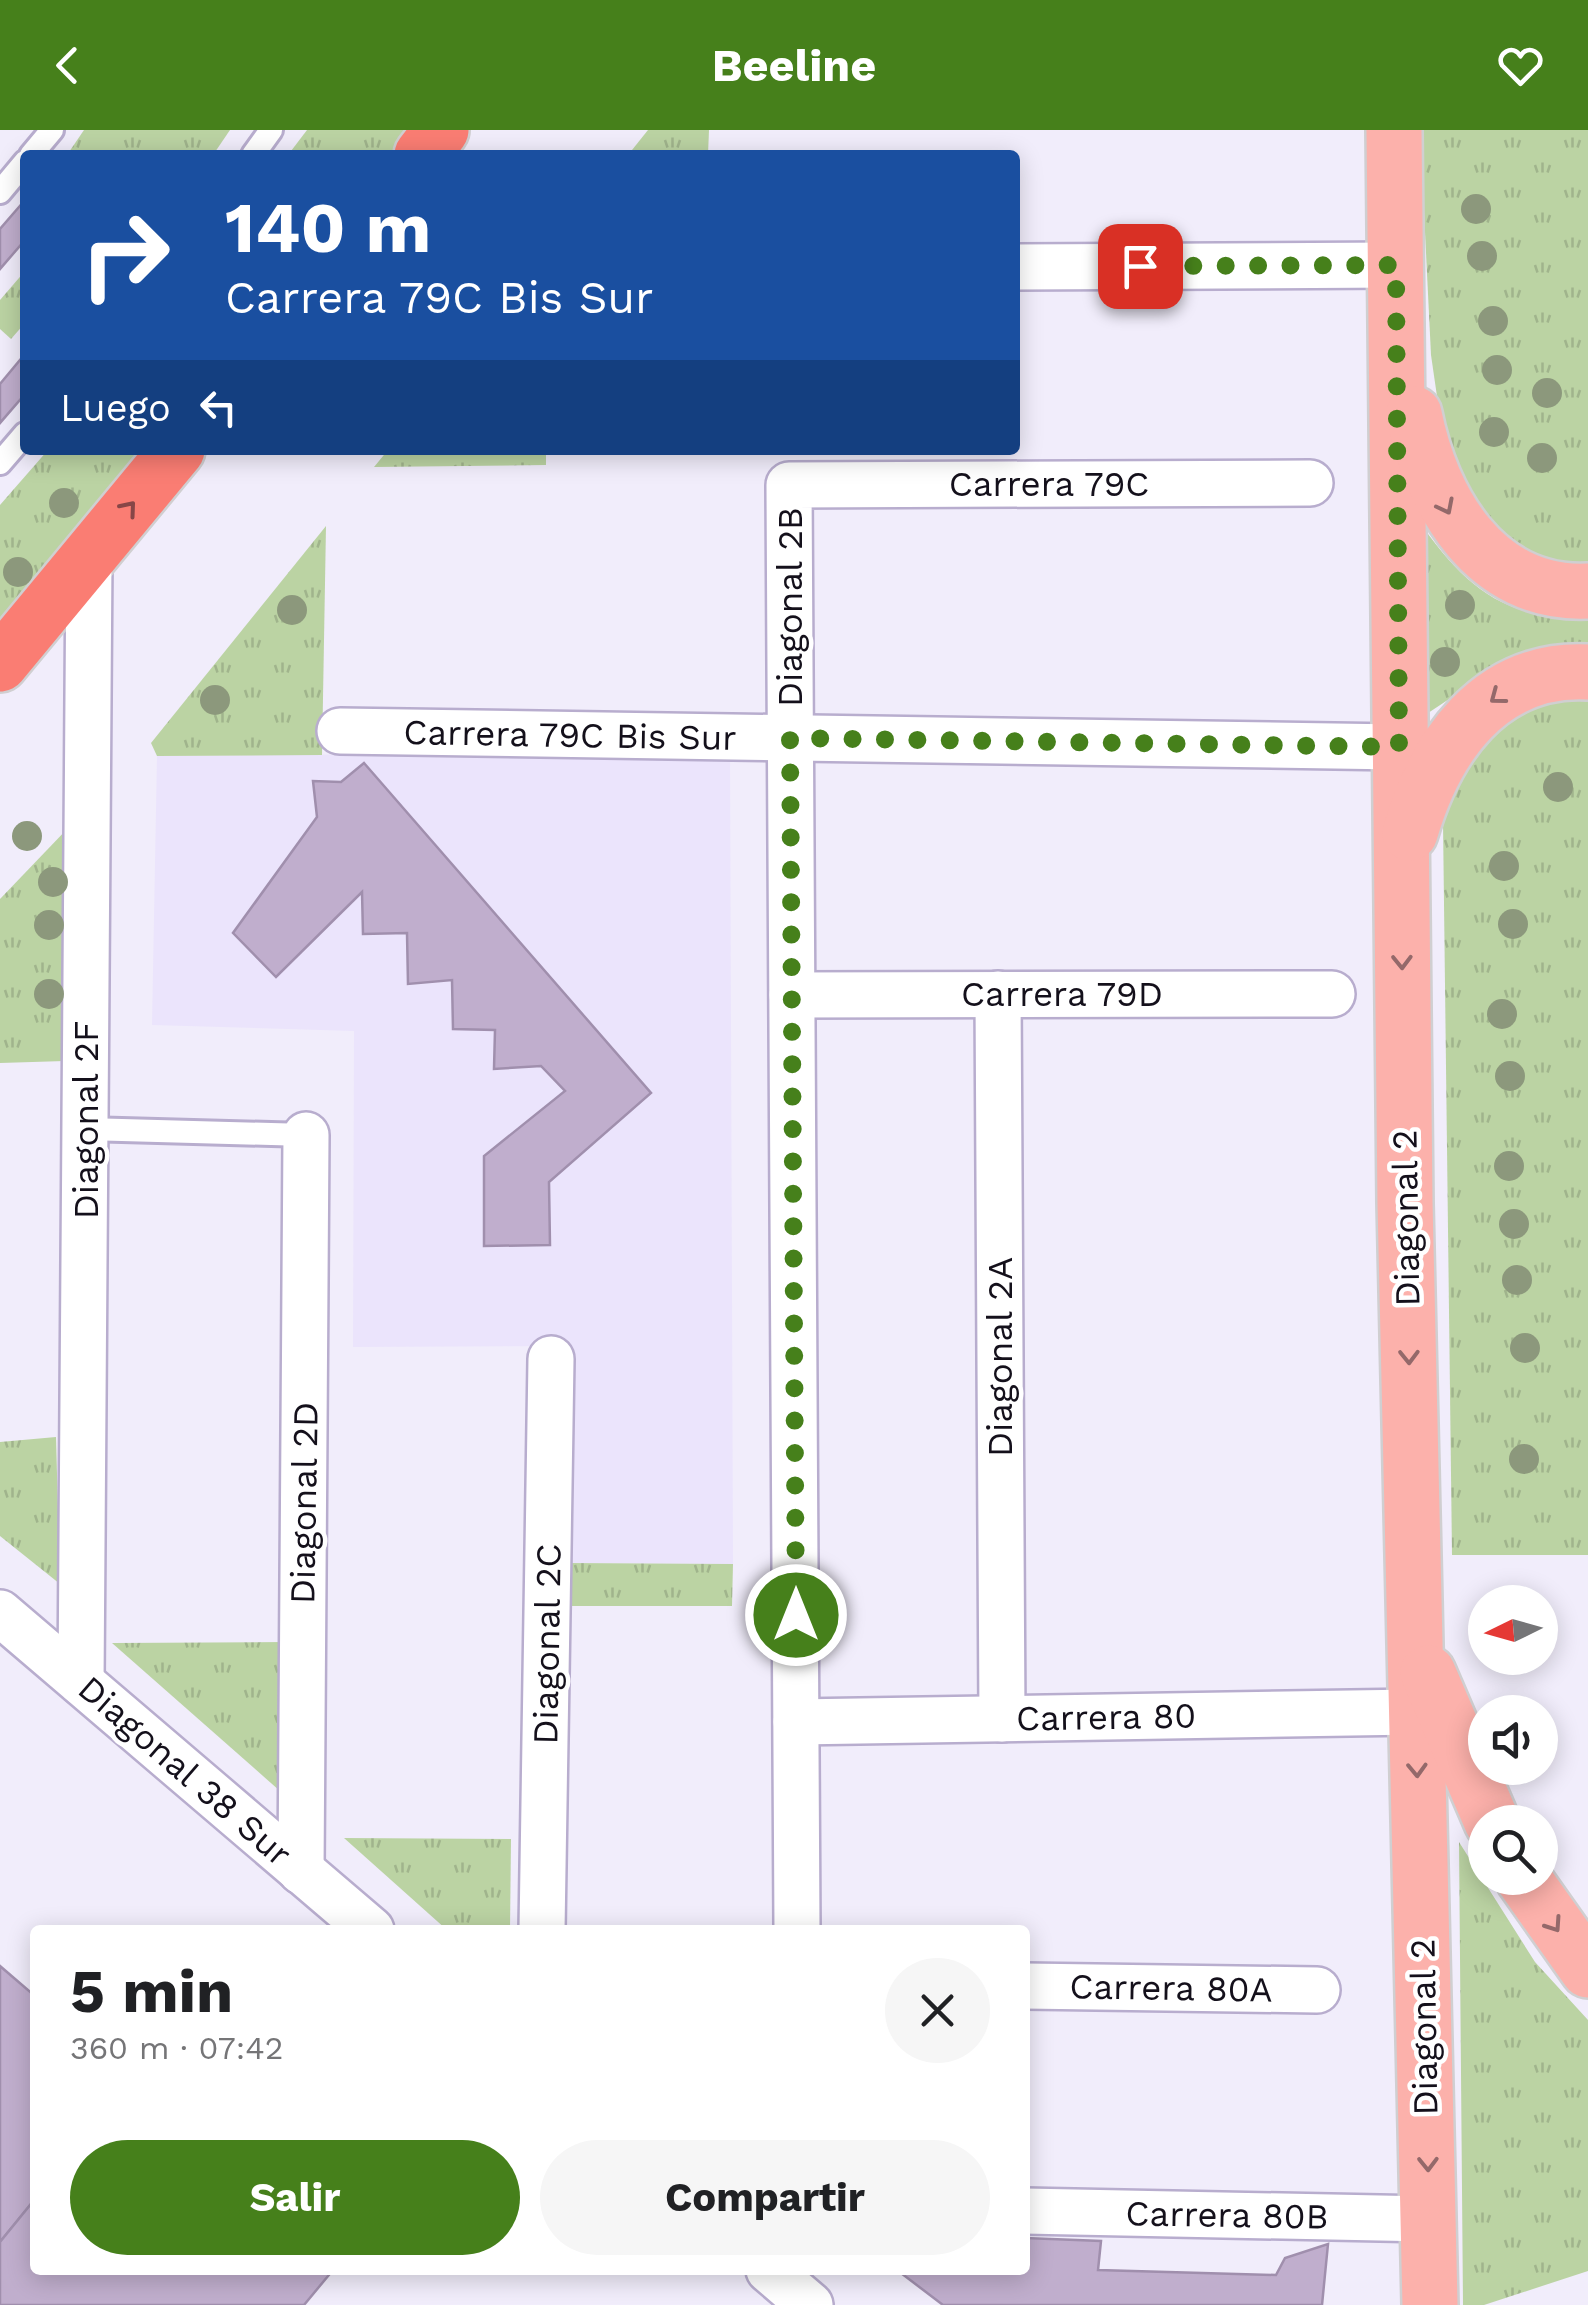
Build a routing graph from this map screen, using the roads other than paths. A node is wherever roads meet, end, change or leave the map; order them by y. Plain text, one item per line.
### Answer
1 (52, 130) edge
2 (441, 130) edge
3 (1394, 130) edge
4 (35, 150) edge
5 (426, 150) edge
6 (20, 168) edge
7 (0, 192) edge
8 (1020, 267) edge
9 (1395, 289) junction
10 (20, 440) edge
11 (174, 455) edge
12 (0, 463) edge
13 (1310, 483) dead end
14 (789, 484) joint
15 (88, 557) junction
16 (1588, 591) edge
17 (0, 664) edge
18 (1588, 672) edge
19 (340, 732) dead end
20 (790, 738) junction
21 (1399, 747) junction
22 (1400, 865) junction
23 (998, 994) junction
24 (1332, 994) dead end
25 (792, 995) junction
26 (86, 1129) junction
27 (306, 1135) joint
28 (551, 1359) dead end
29 (0, 1613) edge
30 (1415, 1637) junction
31 (81, 1682) junction
32 (1415, 1712) junction
33 (1002, 1718) junction
34 (796, 1722) junction
35 (1482, 1805) edge
36 (301, 1870) junction
37 (1536, 1895) edge
38 (365, 1925) edge
39 (542, 1925) edge
40 (797, 1925) edge
41 (1588, 1970) edge
42 (1030, 1986) edge
43 (1317, 1990) dead end
44 (1030, 2211) edge
45 (1429, 2219) junction
46 (1406, 2305) edge
47 (1430, 2305) edge

1 - 4 lane
2 - 5 highway
3 - 9 main road, Diagonal 2
6 - 7 lane
8 - 9 street
9 -> 16 main road
9 - 21 main road, Diagonal 2
10 - 12 lane
15 -> 11 highway
13 - 14 street, Carrera 79C
14 - 20 street, Diagonal 2B
15 - 17 highway
15 - 26 street, Diagonal 2F
18 -> 22 main road
19 - 20 street, Carrera 79C Bis Sur
20 - 21 street, Carrera 79C Bis Sur
20 - 25 street, Diagonal 2B
21 - 22 main road, Diagonal 2
22 -> 30 main road, Diagonal 2
23 - 24 street, Carrera 79D
23 - 25 street, Carrera 79D
23 - 33 street, Diagonal 2A
25 - 34 street, Diagonal 2B
26 - 27 lane
26 - 31 street, Diagonal 2F
27 - 36 street, Diagonal 2D
28 - 39 street, Diagonal 2C
29 - 31 street, Diagonal 38 Sur
30 - 32 main road, Diagonal 2
30 - 35 main road
31 - 36 street, Diagonal 38 Sur
32 - 33 street, Carrera 80
32 -> 45 main road, Diagonal 2
33 - 34 street, Carrera 80
34 - 40 street, Diagonal 2B
36 - 38 street, Diagonal 38 Sur
37 -> 41 main road
42 - 43 street, Carrera 80A
44 - 45 street, Carrera 80B
45 - 46 main road
45 - 47 main road, Diagonal 2

